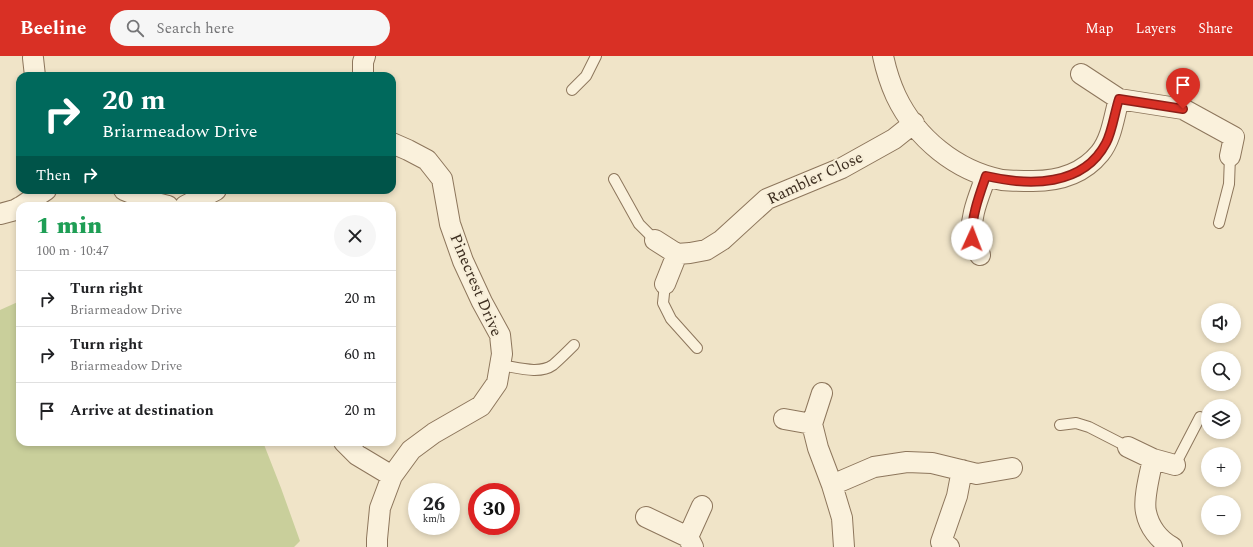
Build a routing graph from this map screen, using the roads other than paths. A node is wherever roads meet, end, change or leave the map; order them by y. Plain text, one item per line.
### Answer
1 (365, 56) edge
2 (596, 56) edge
3 (882, 56) edge
4 (362, 72) edge
5 (1081, 74) dead end
6 (572, 90) dead end
7 (1119, 99) junction
8 (914, 124) junction
9 (396, 145) edge
10 (1230, 156) joint
11 (986, 176) junction
12 (614, 179) dead end
13 (40, 194) edge
14 (134, 194) edge
15 (210, 194) edge
16 (27, 202) edge
17 (154, 202) edge
18 (193, 202) edge
19 (16, 209) edge
20 (0, 214) edge
21 (1219, 223) dead end
22 (654, 240) joint
23 (677, 254) junction
24 (980, 255) dead end
25 (665, 284) joint
26 (574, 345) dead end
27 (696, 348) dead end
28 (500, 365) junction
29 (822, 394) dead end
30 (1200, 418) dead end
31 (784, 419) dead end
32 (812, 424) junction
33 (1060, 426) dead end
34 (348, 446) edge
35 (1128, 447) joint
36 (1153, 459) junction
37 (1175, 465) joint
38 (1012, 468) dead end
39 (962, 470) junction
40 (392, 476) junction
41 (832, 485) junction
42 (702, 506) dead end
43 (646, 517) dead end
44 (691, 542) edge
45 (378, 547) edge
46 (844, 547) edge
47 (949, 547) edge
48 (1172, 547) edge

1 - 4 street
2 - 6 lane
3 - 8 street
5 - 7 street
7 - 10 street
7 - 11 street
8 - 11 street
8 - 23 street, Rambler Close
9 - 28 street, Pinecrest Drive
10 - 21 lane
11 - 24 street
12 - 22 lane
13 - 16 street
14 - 17 street
15 - 18 street
19 - 20 street
22 - 23 street
23 - 25 street
25 - 27 lane
26 - 28 lane
28 - 40 street, Pinecrest Drive
29 - 32 street
30 - 37 lane
31 - 32 street
32 - 41 street
33 - 35 lane
34 - 40 street
35 - 36 street
36 - 37 street
36 - 48 street
38 - 39 street
39 - 41 street
39 - 47 street
40 - 45 street, Pinecrest Drive
41 - 46 street
42 - 44 street
43 - 44 street

